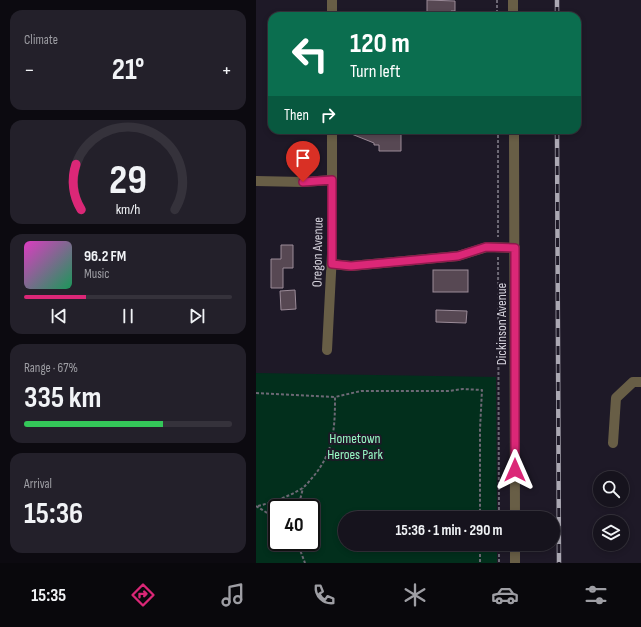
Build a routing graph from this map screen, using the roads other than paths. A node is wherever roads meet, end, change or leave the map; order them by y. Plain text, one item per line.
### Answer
1 (332, 0) edge
2 (513, 0) edge
3 (332, 12) edge
4 (513, 12) edge
5 (332, 134) edge
6 (514, 134) edge
7 (332, 180) junction
8 (256, 181) edge
9 (515, 248) junction
10 (332, 264) junction
11 (328, 350) dead end
12 (641, 382) edge
13 (612, 443) dead end
14 (515, 511) edge
15 (515, 551) edge
16 (515, 563) edge

1 - 3 street
2 - 4 street
5 - 7 street, Oregon Avenue
6 - 9 street, Dickinson Avenue
7 - 8 street
7 - 10 street, Oregon Avenue
9 - 10 street
9 - 14 street, Dickinson Avenue
10 - 11 street, Oregon Avenue
12 - 13 street
15 - 16 street

